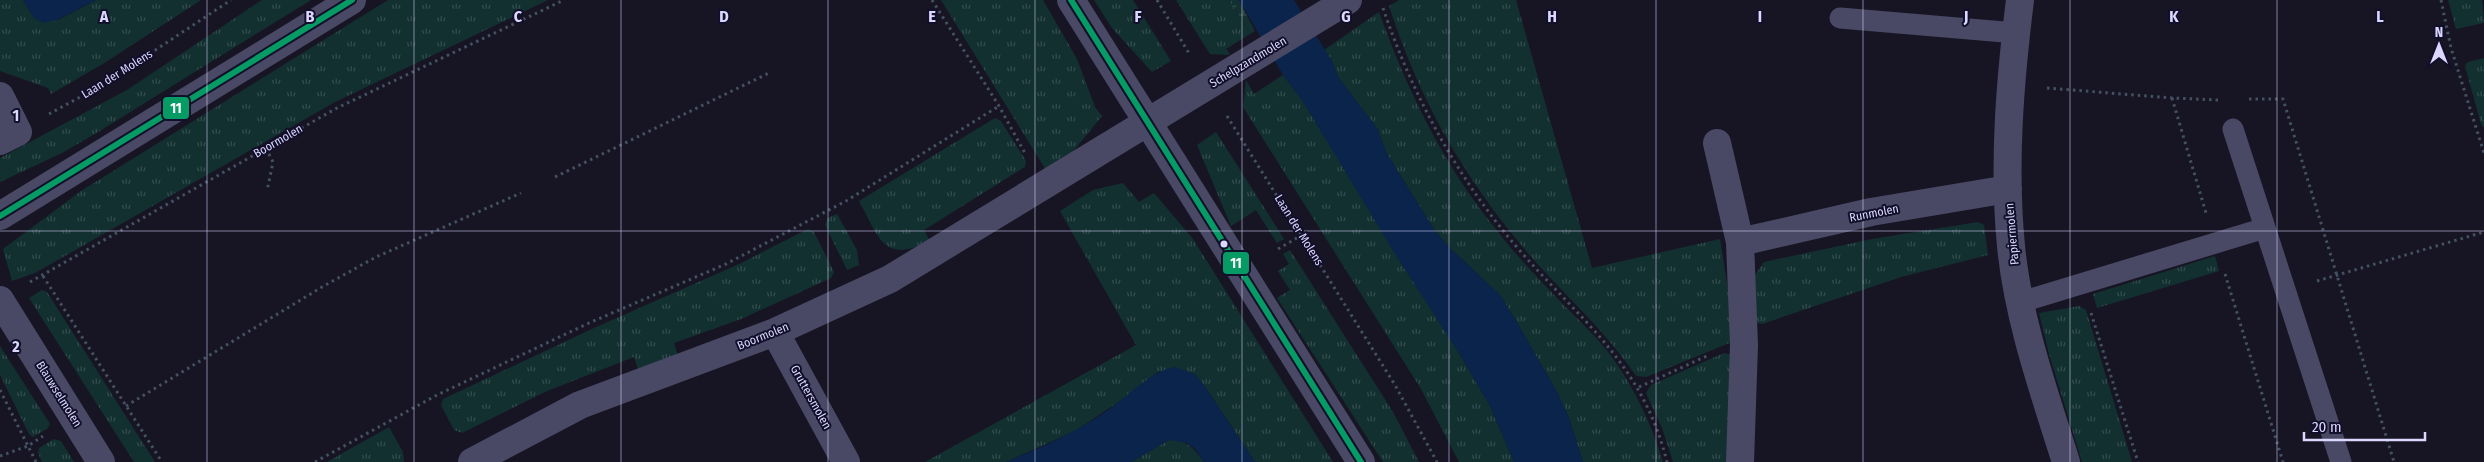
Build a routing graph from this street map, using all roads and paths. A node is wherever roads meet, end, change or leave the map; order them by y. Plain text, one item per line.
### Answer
1 (231, 0) edge
2 (352, 0) edge
3 (564, 0) edge
4 (932, 0) edge
5 (1071, 0) edge
6 (1157, 0) edge
7 (1381, 0) edge
8 (2020, 0) edge
9 (2442, 0) edge
10 (1343, 3) edge
11 (1840, 18) dead end
12 (2016, 33) junction
13 (771, 72) dead end
14 (1208, 86) junction
15 (0, 96) edge
16 (2172, 98) dead end
17 (999, 106) junction
18 (1148, 122) junction
19 (2233, 129) dead end
20 (9, 136) edge
21 (1717, 143) dead end
22 (266, 148) junction
23 (2484, 152) edge
24 (555, 177) dead end
25 (1043, 187) junction
26 (2008, 189) junction
27 (268, 191) dead end
28 (521, 193) dead end
29 (0, 216) edge
30 (2265, 228) junction
31 (2484, 232) edge
32 (1302, 235) junction
33 (1740, 242) junction
34 (2216, 243) junction
35 (1278, 249) dead end
36 (43, 276) junction
37 (26, 284) dead end
38 (2082, 284) junction
39 (2285, 291) junction
40 (0, 300) edge
41 (2021, 302) junction
42 (776, 332) junction
43 (1744, 345) junction
44 (1638, 387) junction
45 (0, 390) edge
46 (126, 406) junction
47 (74, 418) junction
48 (28, 446) junction
49 (0, 456) edge
50 (36, 462) edge
51 (101, 462) edge
52 (162, 462) edge
53 (315, 462) edge
54 (472, 462) edge
55 (846, 462) edge
56 (1362, 462) edge
57 (1437, 462) edge
58 (1668, 462) edge
59 (1740, 462) edge
60 (2066, 462) edge
61 (2138, 462) edge
62 (2283, 462) edge
63 (2341, 462) edge

1 - 20 path, Laan der Molens
2 - 29 street
3 - 22 path, Boormolen
4 - 17 path
5 - 18 street
6 - 14 path, Laan der Molens
7 - 44 path
8 - 12 street, Papiermolen
9 - 23 path
10 - 14 street, Schelpzandmolen
11 - 12 lane
12 - 26 street, Papiermolen
13 - 24 path
14 - 18 street, Schelpzandmolen
14 - 32 path, Laan der Molens
15 - 20 street
16 - 34 path
17 - 25 path
17 - 53 path
18 - 25 street, Boormolen
18 - 56 street
19 - 30 lane
21 - 33 street
22 - 27 path
22 - 36 path, Boormolen
25 - 42 street, Boormolen
26 - 33 street, Runmolen
26 - 41 street, Papiermolen
28 - 46 path
30 - 34 lane
30 - 39 lane
31 - 39 path
32 - 35 path
32 - 57 path, Laan der Molens
33 - 43 street
34 - 38 lane
34 - 62 path
36 - 37 path, Boormolen
36 - 46 path
38 - 41 lane
38 - 61 path
39 - 63 lane
40 - 47 street, Blauwselmolen
41 - 60 street, Papiermolen
42 - 54 street, Boormolen
42 - 55 street, Gruttersmolen
43 - 44 path
43 - 59 street
44 - 58 path
45 - 48 path
46 - 52 path
47 - 48 path
47 - 51 street, Blauwselmolen
48 - 49 path
48 - 50 path

